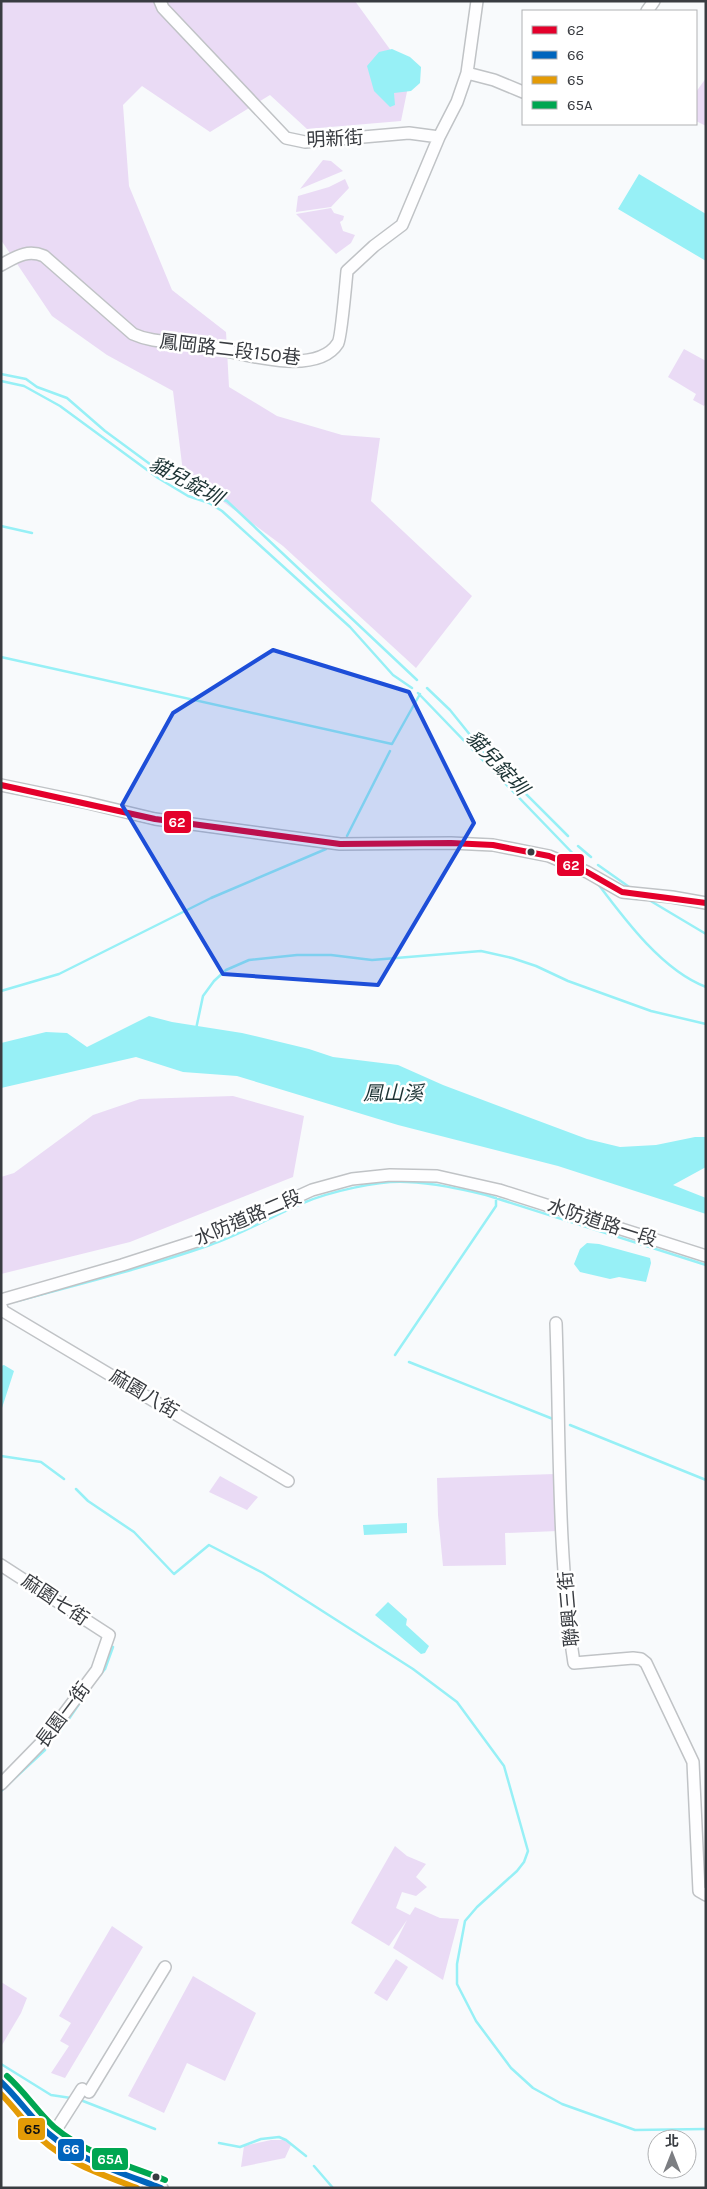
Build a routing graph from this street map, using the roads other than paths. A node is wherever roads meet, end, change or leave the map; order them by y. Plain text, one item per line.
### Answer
1 (160, 1) edge
2 (477, 1) edge
3 (467, 72) junction
4 (522, 92) edge
5 (438, 137) junction
6 (1, 265) edge
7 (1, 785) edge
8 (706, 903) edge
9 (499, 1190) joint
10 (706, 1256) edge
11 (2, 1306) edge
12 (556, 1323) dead end
13 (288, 1481) dead end
14 (1, 1565) edge
15 (109, 1636) joint
16 (1, 1784) edge
17 (706, 1895) edge
18 (165, 1967) dead end
19 (1, 2082) edge
20 (52, 2136) junction
21 (162, 2188) edge

1 - 5 street, 明新街
2 - 3 street
3 - 4 street
3 - 5 street
5 - 6 street, 鳳岡路二段150巷
7 - 8 street
9 - 10 street, 水防道路一段
9 - 11 street, 水防道路二段
11 - 13 street, 麻園八街
12 - 17 street, 聯興三街
14 - 15 street, 麻園七街
15 - 16 street, 長園一街
18 - 20 street
19 - 20 street
20 - 21 street

